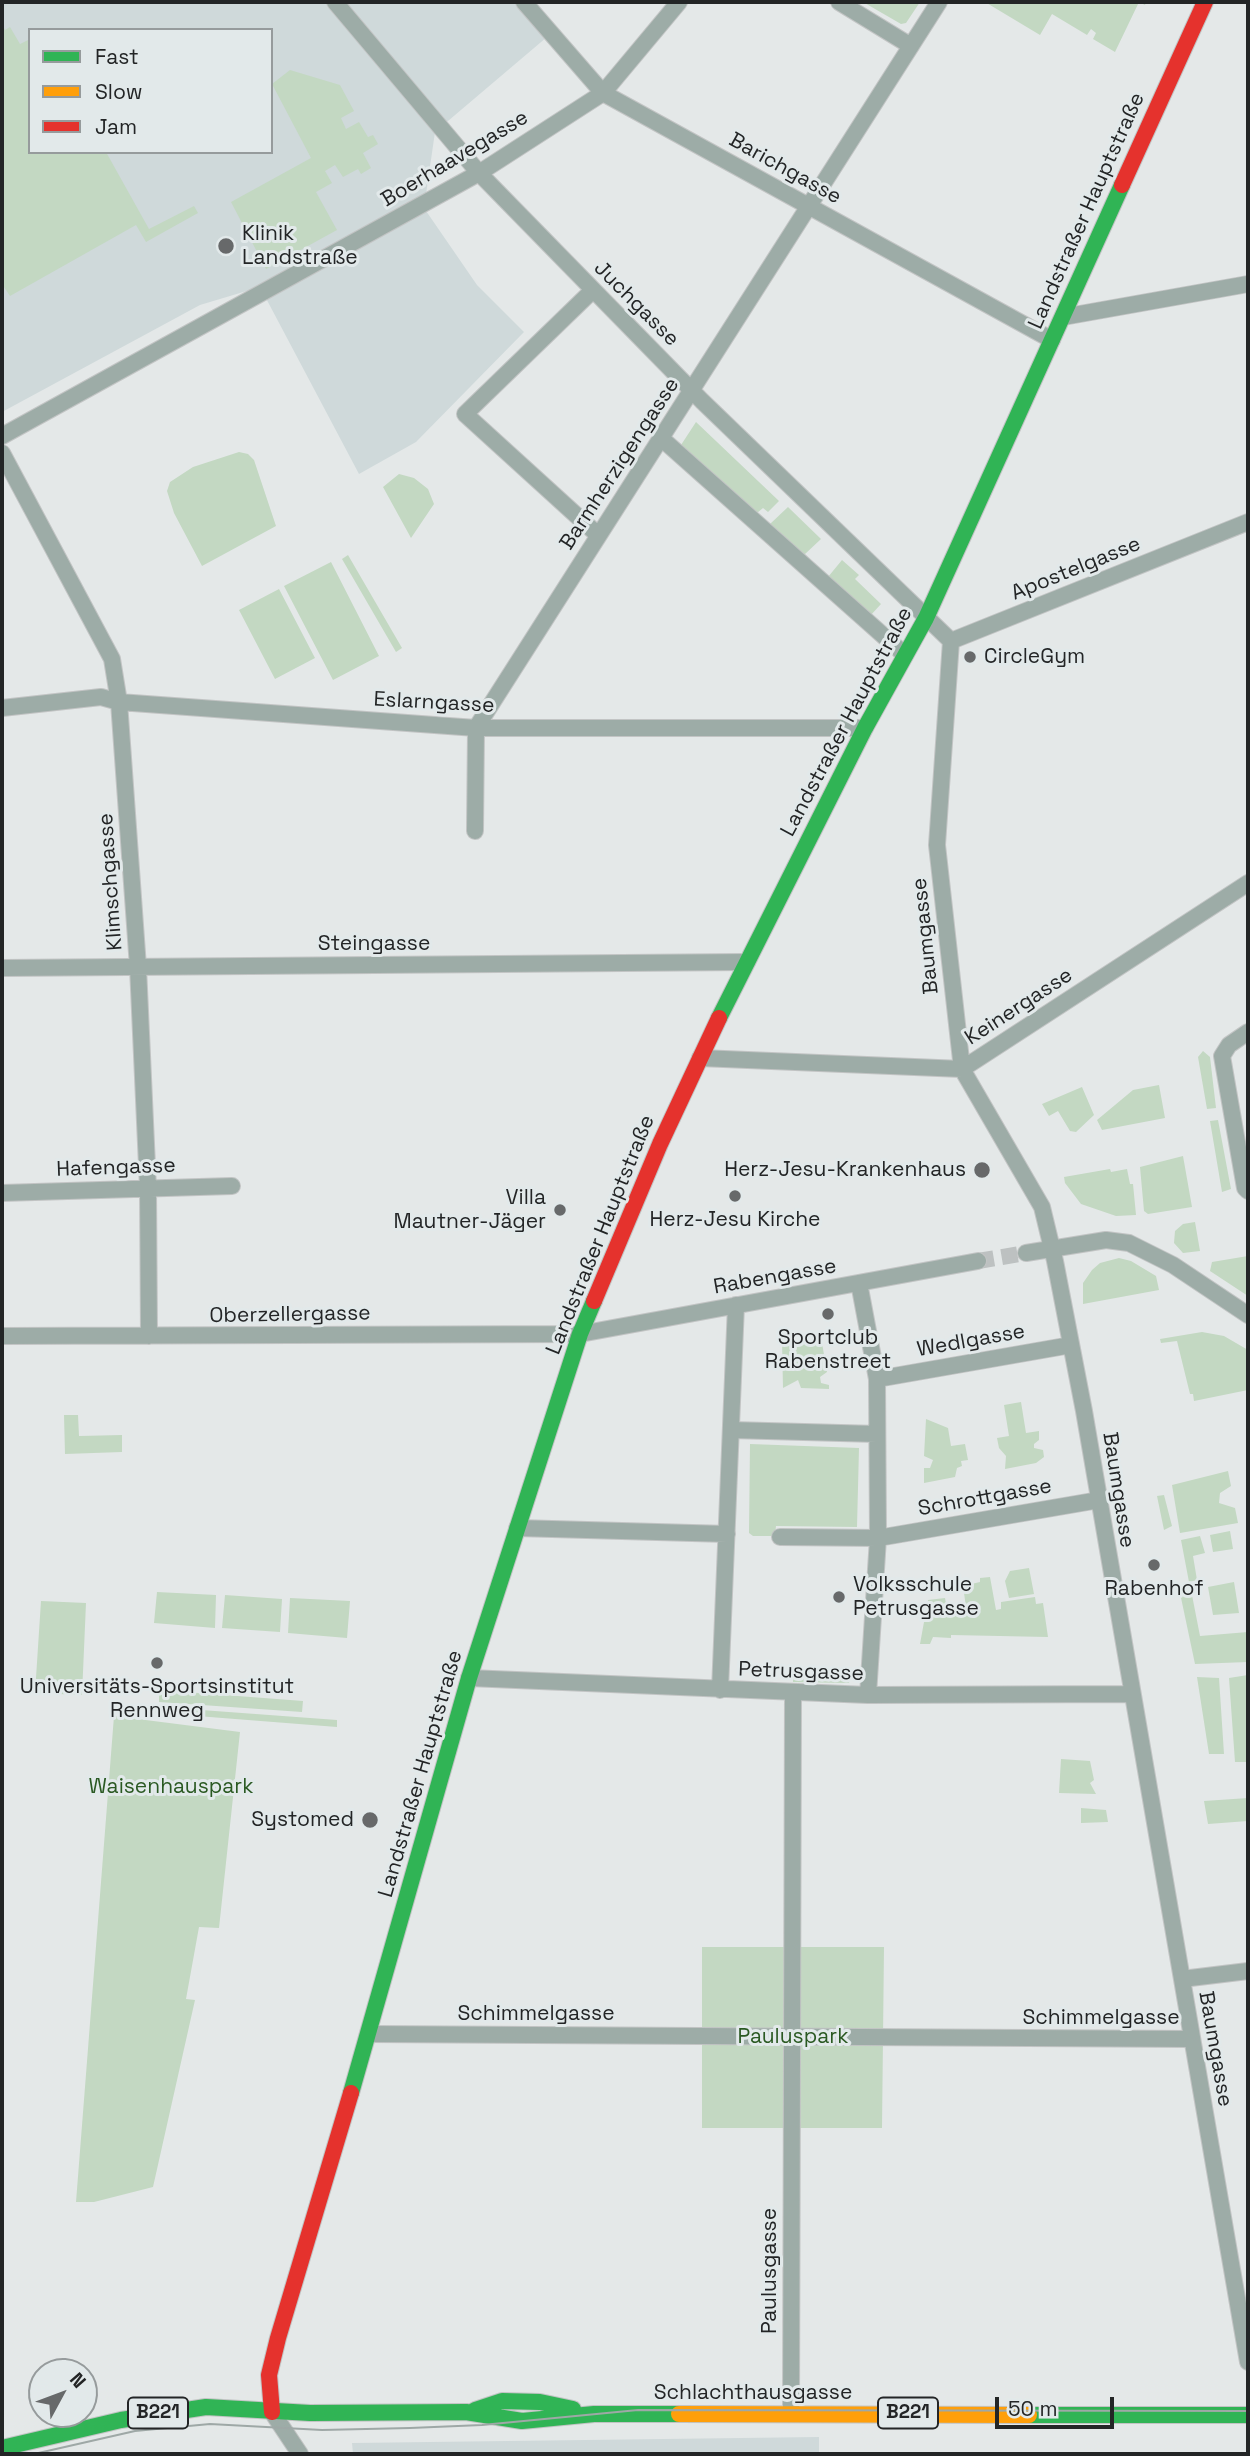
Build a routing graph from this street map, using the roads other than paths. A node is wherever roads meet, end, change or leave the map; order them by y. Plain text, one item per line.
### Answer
1 (335, 2) edge
2 (524, 2) edge
3 (679, 2) edge
4 (839, 2) edge
5 (939, 2) edge
6 (1205, 2) edge
7 (911, 46) junction
8 (603, 93) junction
9 (478, 173) junction
10 (809, 206) junction
11 (1248, 284) edge
12 (592, 291) junction
13 (1063, 317) junction
14 (1052, 340) junction
15 (692, 391) junction
16 (2, 436) edge
17 (661, 438) junction
18 (2, 453) edge
19 (1248, 522) edge
20 (598, 535) junction
21 (926, 618) junction
22 (951, 642) junction
23 (905, 654) junction
24 (119, 702) junction
25 (2, 708) edge
26 (476, 728) junction
27 (865, 728) junction
28 (475, 831) dead end
29 (1248, 883) edge
30 (747, 962) junction
31 (138, 967) junction
32 (2, 968) edge
33 (1248, 1032) edge
34 (700, 1058) junction
35 (962, 1069) junction
36 (232, 1186) dead end
37 (148, 1188) junction
38 (1248, 1191) edge
39 (2, 1193) edge
40 (1051, 1248) junction
41 (1026, 1253) tunnel mouth
42 (978, 1261) tunnel mouth
43 (859, 1283) junction
44 (736, 1305) junction
45 (1248, 1315) edge
46 (580, 1334) junction
47 (2, 1336) edge
48 (149, 1336) junction
49 (1071, 1345) junction
50 (877, 1379) junction
51 (731, 1430) junction
52 (877, 1434) junction
53 (1099, 1500) junction
54 (517, 1528) junction
55 (727, 1534) junction
56 (780, 1537) dead end
57 (878, 1538) junction
58 (469, 1678) junction
59 (720, 1690) junction
60 (793, 1692) junction
61 (1132, 1693) junction
62 (868, 1695) junction
63 (1248, 1971) edge
64 (1182, 1979) junction
65 (369, 2034) junction
66 (792, 2036) junction
67 (1192, 2039) junction
68 (1246, 2336) edge
69 (1248, 2362) edge
70 (272, 2412) junction
71 (791, 2414) junction
72 (1248, 2415) edge
73 (2, 2448) edge
74 (300, 2454) edge

1 - 9 street, Juchgasse
2 - 8 street, Barichgasse
3 - 8 street, Boerhaavegasse
4 - 7 street
5 - 7 street, Barmherzigengasse
6 - 13 main road, Landstraßer Hauptstraße
7 - 10 street, Barmherzigengasse
8 - 9 street, Boerhaavegasse
8 - 10 street, Barichgasse
9 - 12 street, Juchgasse
9 - 16 street, Boerhaavegasse
10 - 14 street, Barichgasse
10 - 15 street, Barmherzigengasse
11 - 13 street
12 - 15 street, Juchgasse
12 - 20 street
13 - 14 main road, Landstraßer Hauptstraße
14 - 21 main road, Landstraßer Hauptstraße
15 - 17 street, Barmherzigengasse
15 - 21 street, Juchgasse
17 - 20 street, Barmherzigengasse
17 - 23 street
18 - 24 street, Klimschgasse
19 - 22 street, Apostelgasse
20 - 26 street, Barmherzigengasse
21 - 22 street
21 - 23 main road, Landstraßer Hauptstraße
22 - 35 street, Baumgasse
23 - 27 main road, Landstraßer Hauptstraße
24 - 25 street, Eslarngasse
24 - 26 street, Eslarngasse
24 - 31 street, Klimschgasse
26 - 27 street, Eslarngasse
26 - 28 street
27 - 30 main road, Landstraßer Hauptstraße
29 - 35 street, Keinergasse
30 - 31 street, Steingasse
30 - 34 main road, Landstraßer Hauptstraße
31 - 32 street, Steingasse
31 - 37 street, Klimschgasse
33 - 38 street
34 - 35 street, Keinergasse
34 - 46 main road, Landstraßer Hauptstraße
35 - 40 street, Baumgasse
36 - 37 street, Hafengasse
37 - 39 street, Hafengasse
37 - 48 street, Klimschgasse
40 - 41 street
40 - 45 street
40 - 49 street, Baumgasse
42 - 43 street, Rabengasse
43 - 44 street, Rabengasse
43 - 50 street
44 - 46 street, Rabengasse
44 - 51 street
46 - 48 street, Oberzellergasse
46 - 54 main road, Landstraßer Hauptstraße
47 - 48 street, Oberzellergasse
49 - 50 street, Wedlgasse
49 - 53 street, Baumgasse
50 - 52 street
51 - 52 street
51 - 55 street
52 - 57 street
53 - 57 street, Schrottgasse
53 - 61 street, Baumgasse
54 - 55 street
54 - 58 main road, Landstraßer Hauptstraße
55 - 59 street
56 - 57 street, Schrottgasse
57 - 62 street
58 - 59 street, Petrusgasse
58 - 65 main road, Landstraßer Hauptstraße
59 - 60 street, Petrusgasse
60 - 62 street, Petrusgasse
60 - 66 street, Paulusgasse
61 - 62 street, Petrusgasse
61 - 64 street, Baumgasse
63 - 64 street
64 - 67 street, Baumgasse
65 - 66 street, Schimmelgasse
65 - 70 main road, Landstraßer Hauptstraße
66 - 67 street, Schimmelgasse
66 - 71 street, Paulusgasse
67 - 68 street, Baumgasse
68 - 69 street, Baumgasse
70 - 71 main road, Schlachthausgasse / B221
70 - 73 main road, B221
70 - 74 street
71 - 72 main road, Schlachthausgasse / B221

